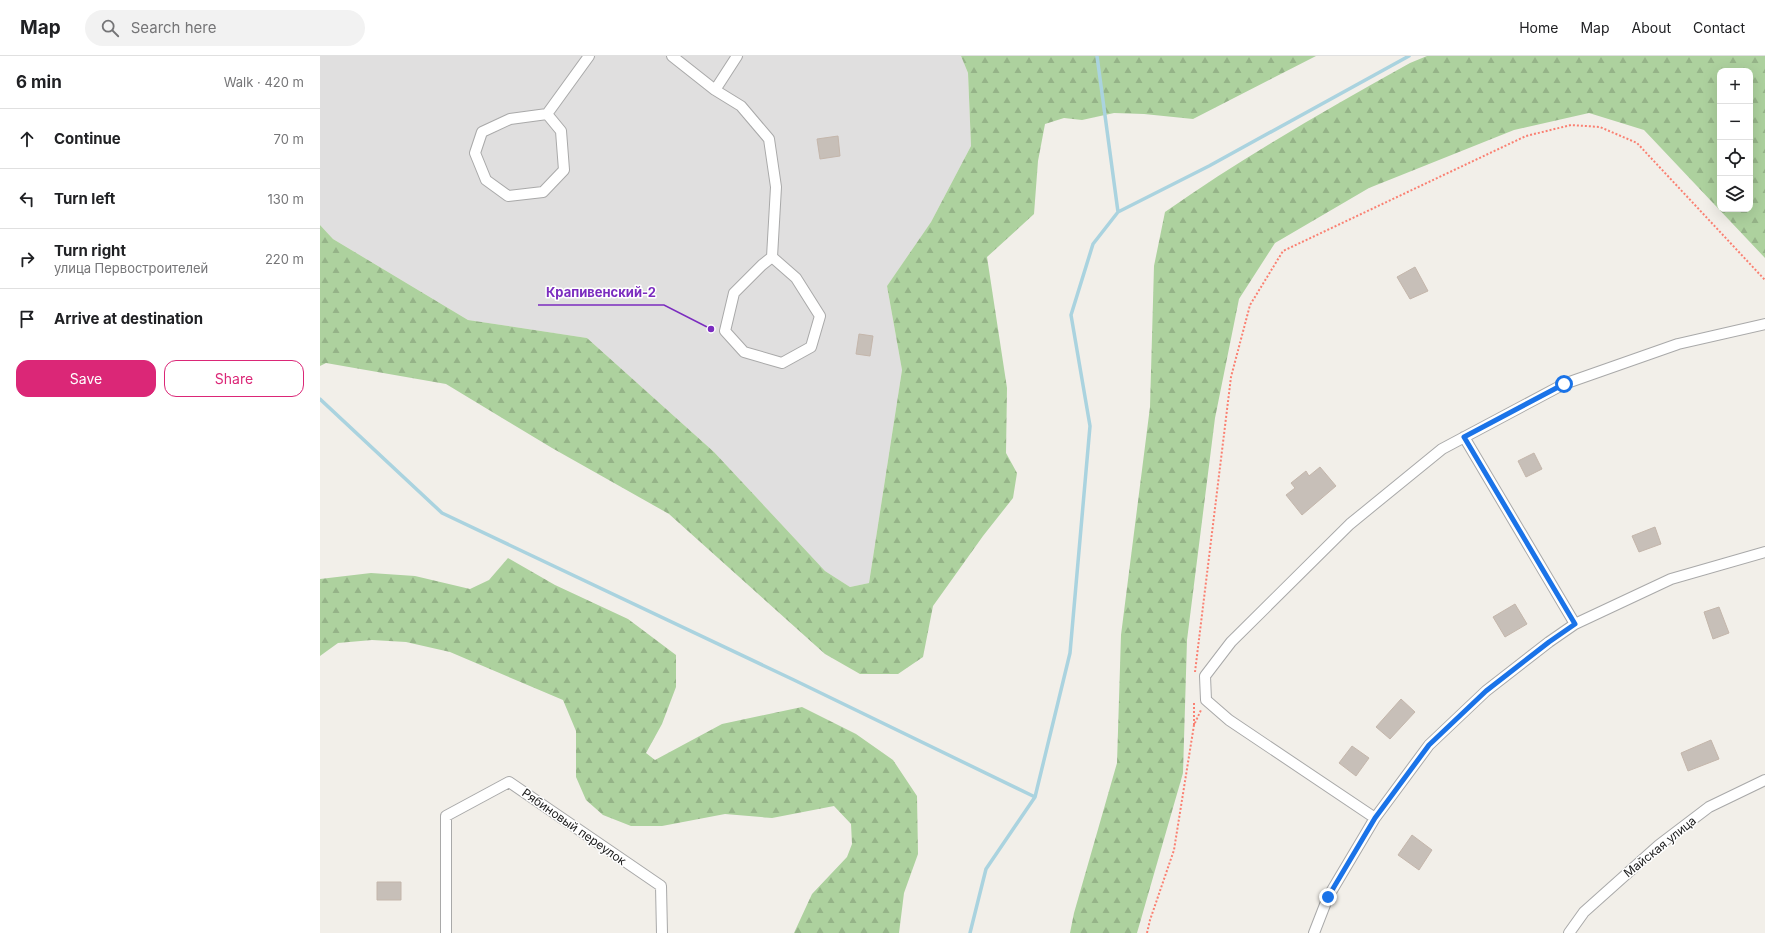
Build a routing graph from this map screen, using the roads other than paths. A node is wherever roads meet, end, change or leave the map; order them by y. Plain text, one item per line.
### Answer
1 (589, 56) edge
2 (672, 56) edge
3 (737, 56) edge
4 (715, 90) junction
5 (547, 114) junction
6 (772, 257) junction
7 (1765, 324) edge
8 (1464, 437) junction
9 (1765, 552) edge
10 (1575, 624) junction
11 (1765, 780) edge
12 (1375, 818) junction
13 (446, 933) edge
14 (662, 933) edge
15 (1314, 933) edge
16 (1569, 933) edge

1 - 5 street
2 - 4 street
3 - 4 street
4 - 6 street
5 - 5 street
6 - 6 street
7 - 8 street
8 - 10 street
8 - 12 street
9 - 10 street
10 - 12 street
11 - 16 street, Майская улица
12 - 15 street
13 - 14 street, Рябиновый переулок

